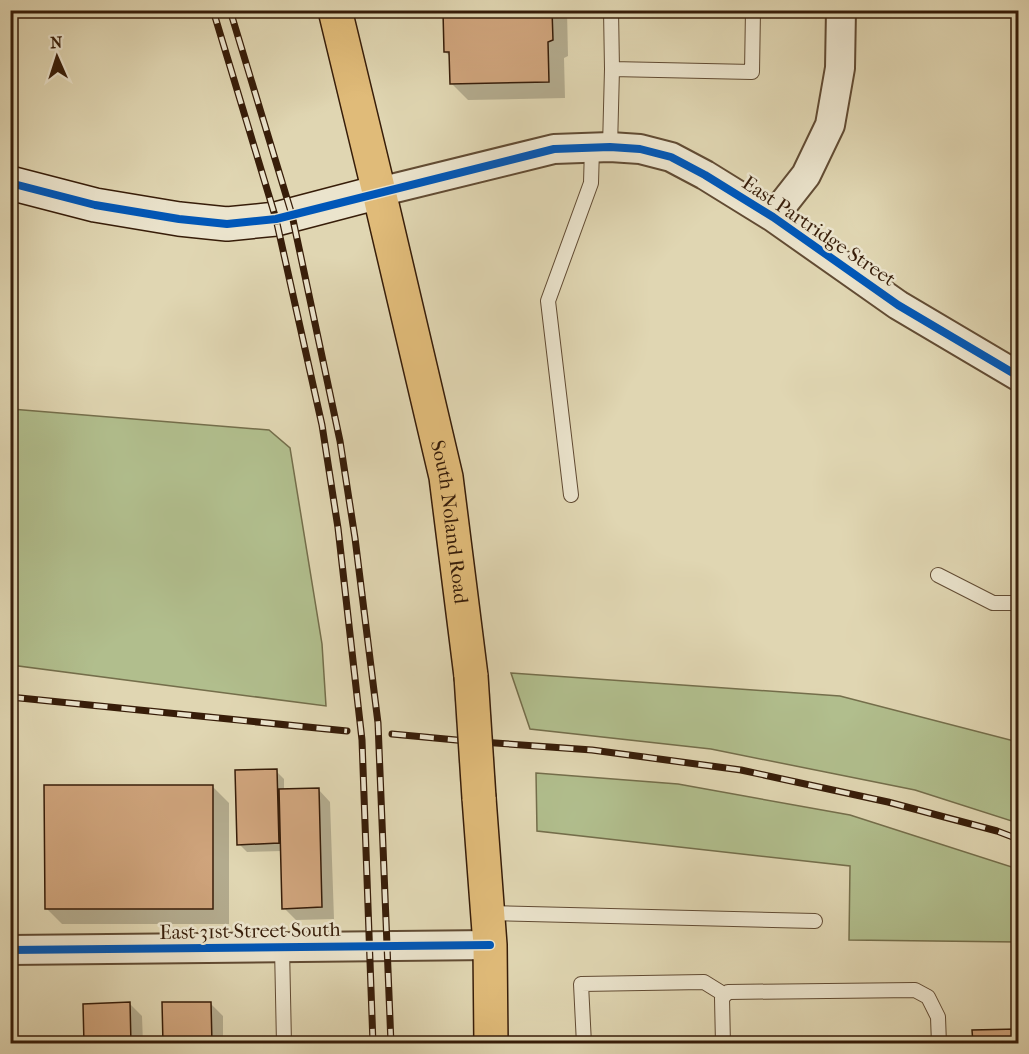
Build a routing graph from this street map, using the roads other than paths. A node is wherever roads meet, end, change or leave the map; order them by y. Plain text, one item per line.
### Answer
1 (335, 10) edge
2 (611, 10) edge
3 (753, 10) edge
4 (841, 10) edge
5 (612, 69) junction
6 (601, 147) junction
7 (10, 183) edge
8 (379, 192) junction
9 (773, 217) junction
10 (1018, 376) edge
11 (571, 495) dead end
12 (938, 575) dead end
13 (1018, 603) edge
14 (488, 913) junction
15 (815, 921) dead end
16 (490, 945) junction
17 (282, 947) junction
18 (10, 950) edge
19 (725, 995) junction
20 (284, 1044) edge
21 (491, 1044) edge
22 (584, 1044) edge
23 (723, 1044) edge
24 (939, 1044) edge

1 - 8 main road, South Noland Road
2 - 5 lane
3 - 5 lane
4 - 9 street
5 - 6 lane
6 - 8 street, East Partridge Street
6 - 9 street, East Partridge Street
6 - 11 lane
7 - 8 street
8 - 14 main road, South Noland Road, bridge
9 - 10 street, East Partridge Street
12 - 13 lane
14 - 15 lane
14 - 16 main road, South Noland Road
16 - 17 street, East 31st Street South
16 - 21 main road, South Noland Road
17 - 18 street, East 31st Street South
17 - 20 lane
19 - 22 lane
19 - 23 lane
19 - 24 lane

